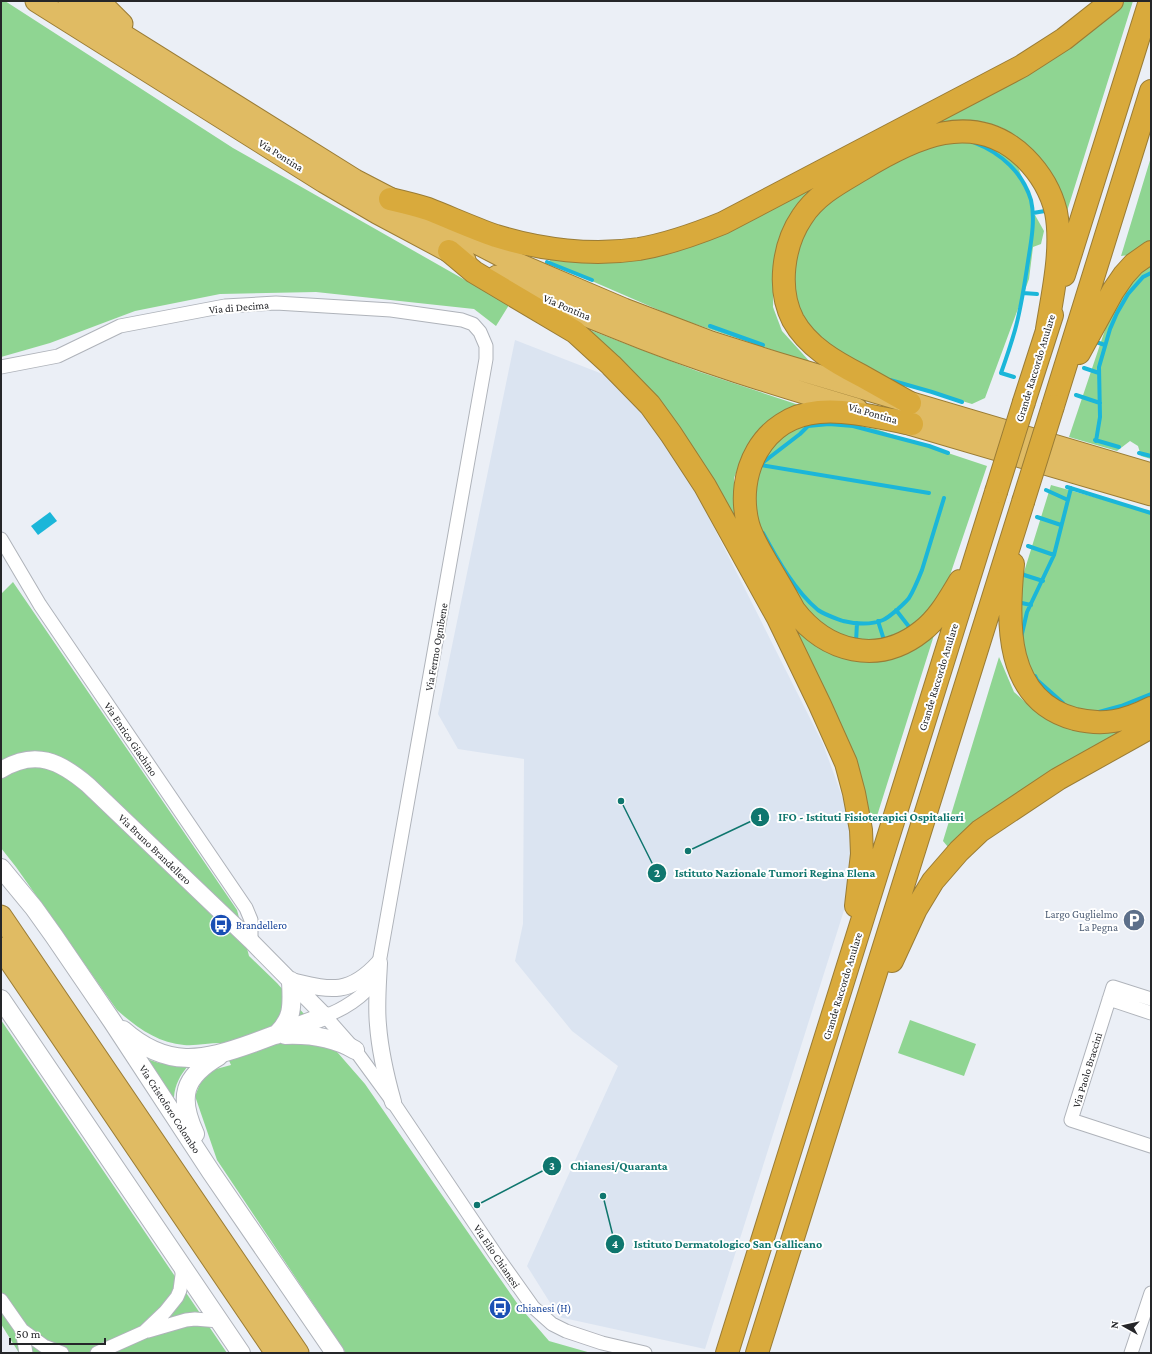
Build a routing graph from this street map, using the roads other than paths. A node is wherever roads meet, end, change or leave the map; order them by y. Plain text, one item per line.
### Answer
1 (36, 1) edge
2 (69, 1) edge
3 (99, 1) edge
4 (1112, 1) edge
5 (1150, 1) edge
6 (146, 49) junction
7 (1151, 91) edge
8 (390, 199) junction
9 (449, 252) junction
10 (1151, 252) edge
11 (1047, 328) junction
12 (480, 332) joint
13 (1, 367) edge
14 (1055, 399) junction
15 (910, 403) junction
16 (912, 424) junction
17 (1151, 474) edge
18 (1151, 495) edge
19 (1021, 509) junction
20 (986, 525) junction
21 (1, 539) edge
22 (1151, 708) edge
23 (1151, 727) edge
24 (1, 770) edge
25 (1, 868) edge
26 (1, 916) edge
27 (251, 941) junction
28 (1, 948) edge
29 (852, 954) junction
30 (379, 963) junction
31 (291, 981) junction
32 (1, 999) edge
33 (1151, 999) edge
34 (1109, 1000) junction
35 (1151, 1013) edge
36 (325, 1016) junction
37 (112, 1020) junction
38 (276, 1035) junction
39 (355, 1050) junction
40 (223, 1054) junction
41 (850, 1058) junction
42 (393, 1102) junction
43 (1151, 1146) edge
44 (211, 1172) junction
45 (792, 1243) junction
46 (182, 1265) junction
47 (1151, 1292) edge
48 (1, 1300) edge
49 (219, 1321) junction
50 (22, 1330) junction
51 (144, 1332) junction
52 (26, 1353) edge
53 (62, 1353) edge
54 (97, 1353) edge
55 (242, 1353) edge
56 (276, 1353) edge
57 (298, 1353) edge
58 (335, 1353) edge
59 (645, 1353) edge
60 (727, 1353) edge
61 (757, 1353) edge
62 (774, 1353) edge
63 (1131, 1353) edge

1 - 9 highway, Via Pontina
2 - 6 highway, Via Pontina
3 - 6 highway
4 - 8 highway
5 - 11 highway, Grande Raccordo Anulare
6 - 8 highway, Via Pontina
7 - 14 highway
8 - 15 highway, Via Pontina
9 - 16 highway, Via Pontina
9 - 29 highway
10 - 14 highway
11 - 15 highway
11 - 20 highway, Grande Raccordo Anulare, bridge
12 - 13 street, Via di Decima
12 - 30 street, Via Fermo Ognibene
14 - 19 highway, bridge
15 - 17 highway, Via Pontina
16 - 18 highway, Via Pontina
16 - 20 highway
19 - 22 highway
19 - 41 highway
20 - 29 highway, Grande Raccordo Anulare
21 - 27 street, Via Enrico Giachino
23 - 41 highway
24 - 27 street, Via Bruno Brandellero
25 - 37 main road, Via Cristoforo Colombo
26 - 57 highway
27 - 31 street, Via Bruno Brandellero
28 - 56 highway
29 - 60 highway, Grande Raccordo Anulare
30 - 31 street
30 - 36 street, Via Fermo Ognibene
30 - 42 street
31 - 36 street, Via Bruno Brandellero
31 - 38 main road
32 - 46 main road
33 - 34 street, Via Paolo Braccini
34 - 35 street
34 - 43 street, Via Paolo Braccini
36 - 38 main road
36 - 39 street, Via Elio Chianesi
37 - 40 main road
37 - 44 main road, Via Cristoforo Colombo
38 - 39 main road
38 - 40 main road
39 - 42 street, Via Elio Chianesi
40 - 44 main road
41 - 45 highway
42 - 59 street, Via Elio Chianesi
44 - 58 main road, Via Cristoforo Colombo
45 - 61 highway
45 - 62 highway
46 - 49 main road
46 - 51 street
47 - 63 street
48 - 50 street
49 - 51 street
49 - 55 main road
50 - 52 street
50 - 53 street
51 - 54 street

